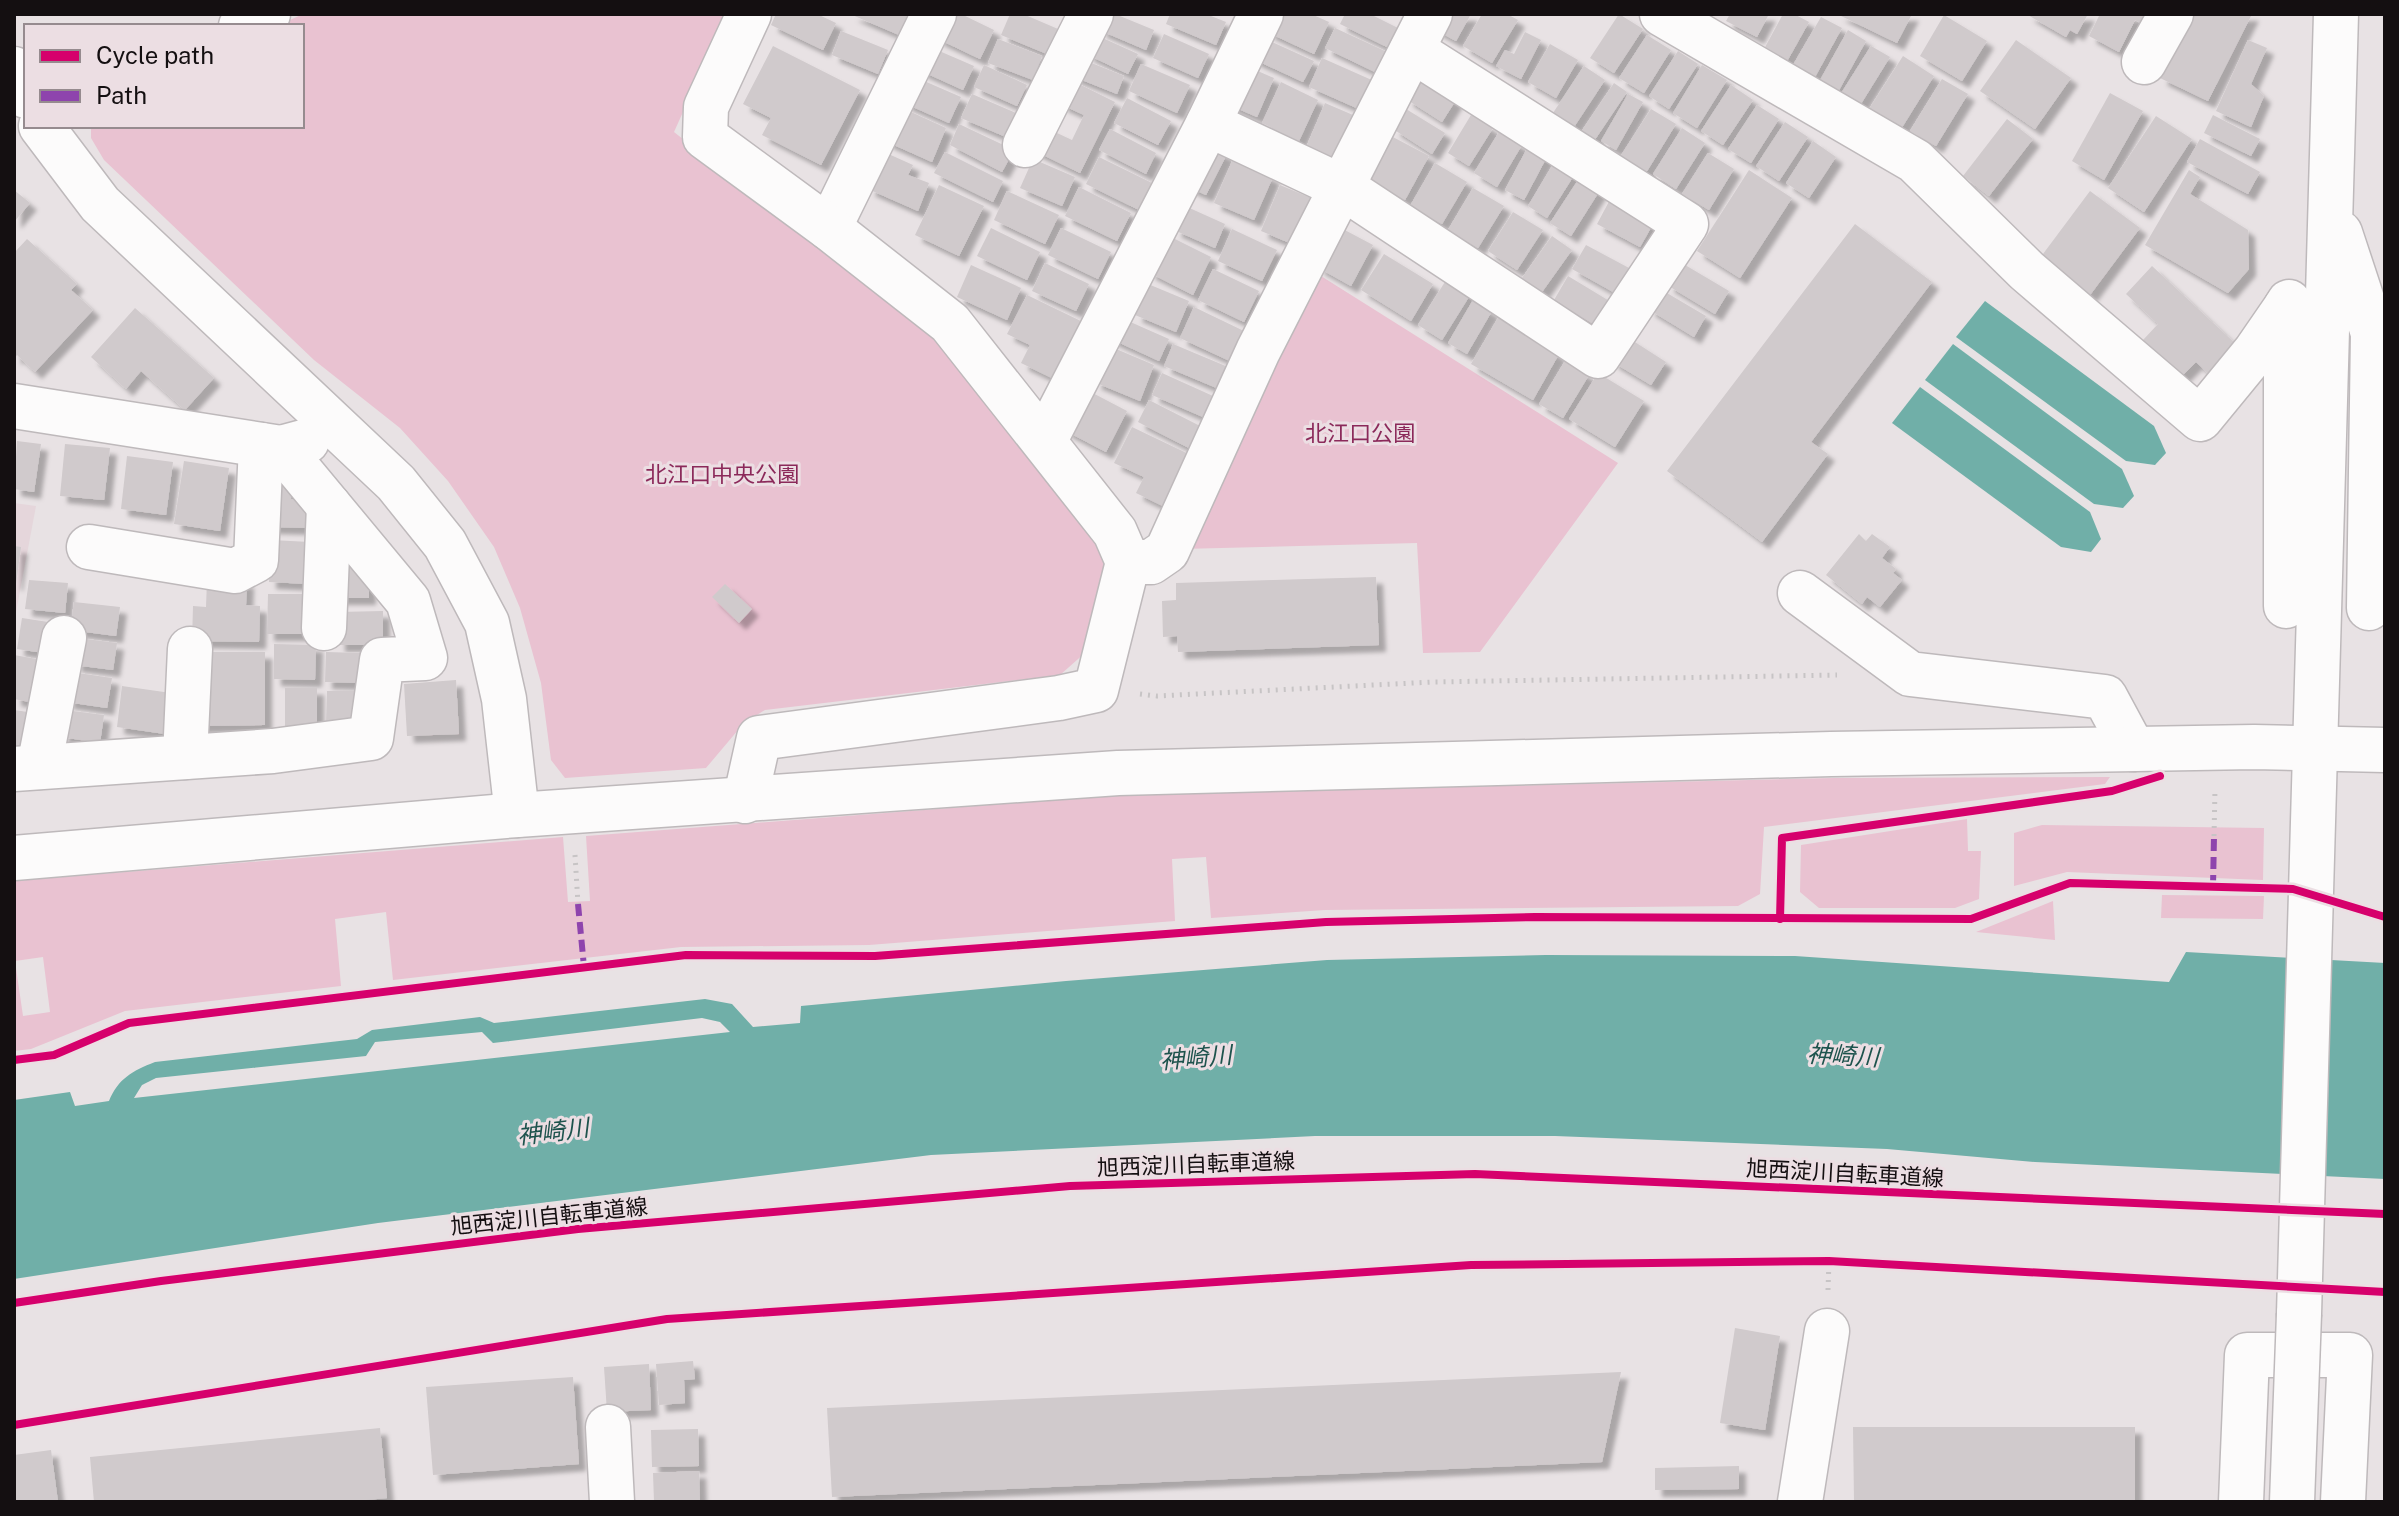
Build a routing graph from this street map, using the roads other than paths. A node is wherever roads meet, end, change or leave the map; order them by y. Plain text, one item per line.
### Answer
1 (268, 14) edge
2 (749, 14) edge
3 (934, 14) edge
4 (1091, 14) edge
5 (1261, 14) edge
6 (1662, 14) edge
7 (2171, 14) edge
8 (2336, 14) edge
9 (246, 24) edge
10 (1421, 32) edge
11 (2144, 62) dead end
12 (14, 69) edge
13 (24, 92) edge
14 (1208, 124) junction
15 (43, 128) edge
16 (1025, 145) dead end
17 (1342, 187) junction
18 (2330, 204) junction
19 (829, 228) junction
20 (2286, 307) junction
21 (14, 406) edge
22 (341, 432) junction
23 (1045, 440) junction
24 (271, 447) junction
25 (329, 506) junction
26 (89, 547) dead end
27 (1128, 562) junction
28 (1800, 593) dead end
29 (2286, 606) dead end
30 (2369, 608) dead end
31 (324, 628) dead end
32 (64, 638) dead end
33 (190, 649) dead end
34 (2133, 749) junction
35 (2316, 749) junction
36 (2385, 750) edge
37 (185, 757) junction
38 (26, 768) edge
39 (745, 801) junction
40 (517, 815) junction
41 (14, 858) edge
42 (1827, 1331) dead end
43 (608, 1427) dead end
44 (592, 1497) edge
45 (1800, 1502) edge
46 (2241, 1502) edge
47 (2292, 1502) edge
48 (2343, 1502) edge

1 - 9 street
2 - 19 street
3 - 19 street
4 - 16 street
5 - 14 street
6 - 20 street
7 - 11 street
8 - 18 street
10 - 17 street
10 - 17 street
12 - 13 street
14 - 17 street
14 - 23 street
15 - 22 street
17 - 27 street
18 - 20 street
18 - 30 street
18 - 35 street
19 - 23 street
20 - 29 street
21 - 24 street
22 - 24 street
22 - 40 street
23 - 27 street
24 - 25 street
24 - 26 street
25 - 31 street
25 - 37 street
27 - 39 street
28 - 34 street
32 - 38 street
33 - 37 street
34 - 35 street
34 - 39 street
35 - 36 street
35 - 47 street, bridge
37 - 38 street
39 - 40 street
40 - 41 street
42 - 45 street
43 - 44 street
46 - 48 street

